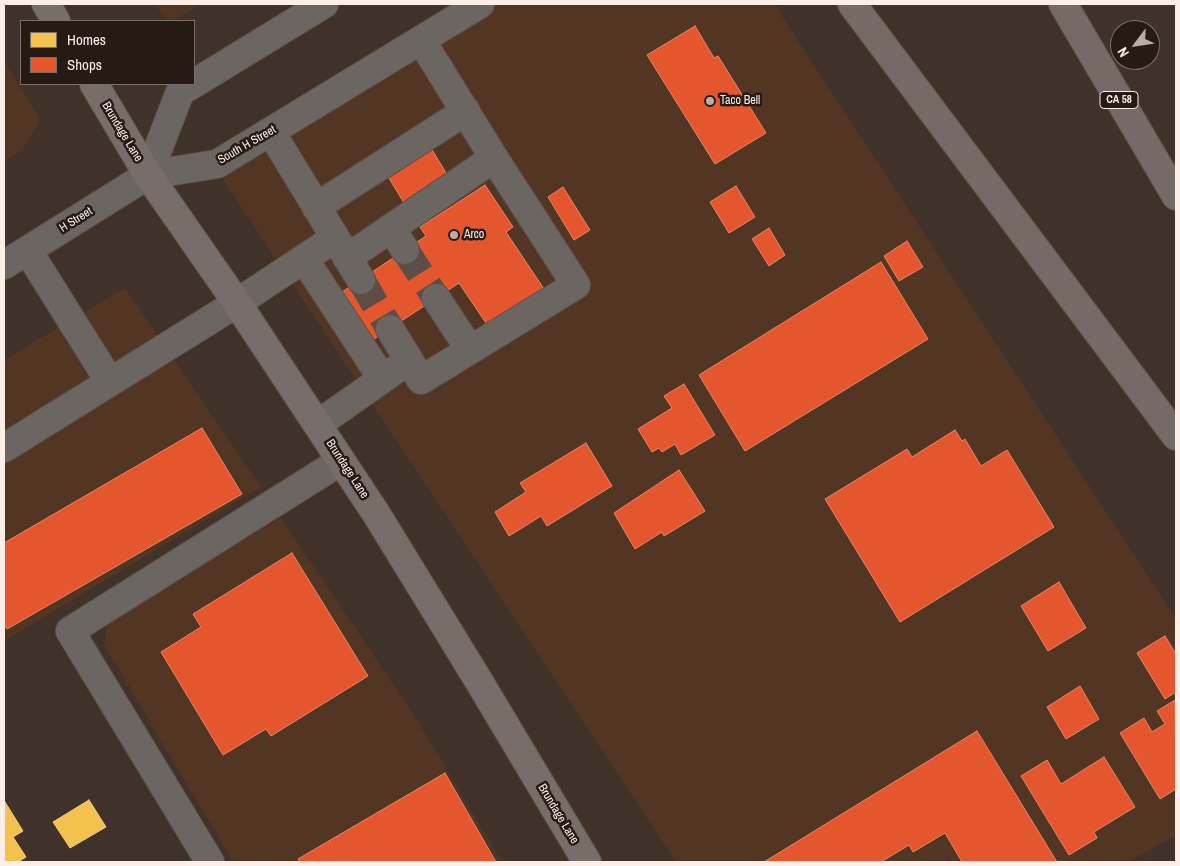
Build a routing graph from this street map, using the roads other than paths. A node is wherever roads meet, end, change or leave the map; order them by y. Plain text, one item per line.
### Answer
1 (46, 4) edge
2 (322, 4) edge
3 (480, 4) edge
4 (852, 4) edge
5 (1063, 4) edge
6 (55, 20) edge
7 (421, 40) junction
8 (195, 83) edge
9 (95, 85) edge
10 (191, 85) edge
11 (466, 110) junction
12 (271, 132) junction
13 (494, 158) junction
14 (148, 175) junction
15 (1176, 196) edge
16 (316, 207) junction
17 (28, 251) junction
18 (304, 259) junction
19 (348, 259) junction
20 (4, 265) edge
21 (436, 298) tunnel mouth
22 (237, 303) junction
23 (390, 329) tunnel mouth
24 (470, 350) junction
25 (409, 360) junction
26 (382, 378) junction
27 (110, 382) junction
28 (318, 424) junction
29 (1176, 436) edge
30 (4, 448) edge
31 (341, 461) junction
32 (210, 862) edge
33 (587, 862) edge

1 - 6 main road
2 - 8 street
3 - 7 street, South H Street
4 - 29 highway
5 - 15 highway, CA 58
7 - 11 street
7 - 12 street, South H Street
9 - 14 main road, Brundage Lane
10 - 14 street
11 - 13 street
11 - 16 street
12 - 14 street, South H Street
12 - 16 street
13 - 19 street
13 - 24 street
14 - 17 street, H Street
14 - 22 main road, Brundage Lane
16 - 19 street
17 - 20 street, H Street
17 - 27 street
18 - 19 street
18 - 22 street
18 - 26 street
21 - 24 street
22 - 27 street
22 - 28 main road, Brundage Lane
23 - 25 street
24 - 25 street
25 - 26 street
26 - 28 street
27 - 30 street
28 - 31 main road, Brundage Lane
31 - 32 street
31 - 33 main road, Brundage Lane

